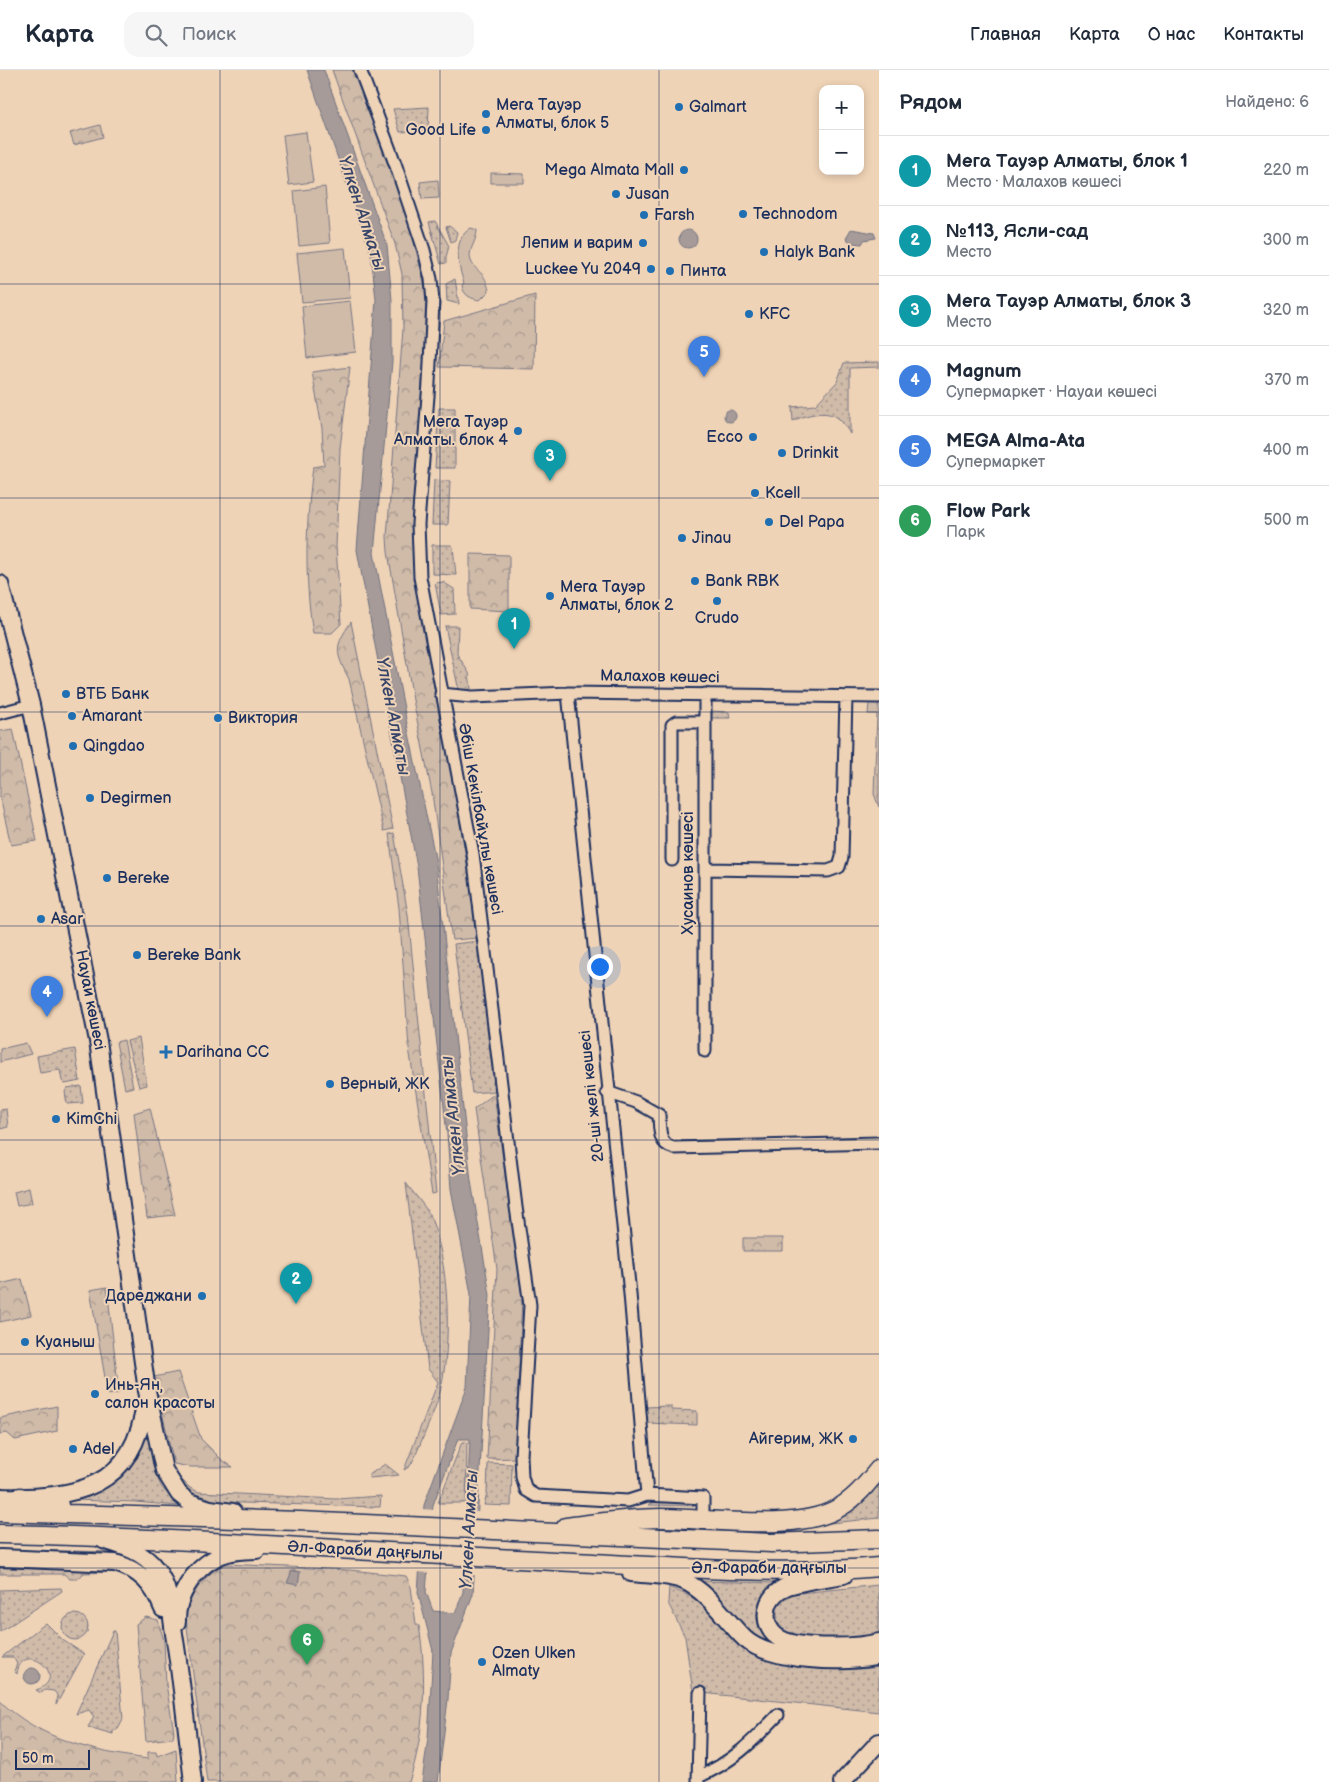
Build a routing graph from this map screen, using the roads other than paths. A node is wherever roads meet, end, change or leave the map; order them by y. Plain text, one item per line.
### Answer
1 (360, 70) edge
2 (0, 584) edge
3 (568, 693) junction
4 (441, 694) junction
5 (706, 694) junction
6 (846, 697) junction
7 (879, 697) edge
8 (31, 705) junction
9 (0, 713) edge
10 (704, 722) junction
11 (672, 860) dead end
12 (705, 869) junction
13 (705, 1051) dead end
14 (607, 1092) junction
15 (879, 1143) edge
16 (147, 1391) junction
17 (879, 1469) edge
18 (647, 1495) junction
19 (0, 1497) edge
20 (20, 1497) junction
21 (0, 1512) edge
22 (103, 1514) junction
23 (703, 1519) junction
24 (300, 1520) junction
25 (516, 1532) junction
26 (0, 1534) edge
27 (87, 1536) junction
28 (879, 1539) edge
29 (0, 1546) edge
30 (298, 1547) junction
31 (0, 1558) edge
32 (514, 1559) junction
33 (879, 1568) edge
34 (879, 1642) edge
35 (176, 1644) junction
36 (879, 1656) edge
37 (700, 1693) dead end
38 (778, 1715) dead end
39 (879, 1742) edge
40 (698, 1780) edge
41 (193, 1782) edge
42 (842, 1782) edge

1 - 4 street, Әбіш Кекілбайұлы көшесі
2 - 8 street, Науаи көшесі
3 - 4 street, Малахов көшесі
3 - 5 street, Малахов көшесі
3 - 14 street, 20-ші желі көшесі
4 - 18 street, Әбіш Кекілбайұлы көшесі
5 - 6 street, Малахов көшесі
5 - 10 street, Хусаинов көшесі
6 - 7 street, Малахов көшесі
6 - 12 street
8 - 9 street
8 - 16 street, Науаи көшесі
10 - 11 street
10 - 12 street, Хусаинов көшесі
12 - 13 street, Хусаинов көшесі
14 - 15 street
14 - 18 street, 20-ші желі көшесі
16 - 20 street, Науаи көшесі
16 - 24 street, Науаи көшесі
17 - 23 main road
18 - 23 street, Әбіш Кекілбайұлы көшесі
19 - 20 street
20 - 22 main road
21 - 22 main road, Әл-Фараби даңғылы
22 - 24 main road, Әл-Фараби даңғылы
23 - 25 main road
24 - 25 main road, Әл-Фараби даңғылы
25 - 28 main road, Әл-Фараби даңғылы
26 - 27 main road, Әл-Фараби даңғылы
27 - 29 main road
27 - 30 main road, Әл-Фараби даңғылы
27 - 35 street
30 - 32 main road, Әл-Фараби даңғылы
30 - 35 street
31 - 35 street
32 - 33 main road, Әл-Фараби даңғылы
32 - 36 street
33 - 34 street
35 - 41 street
37 - 40 street
38 - 40 street
39 - 42 street

